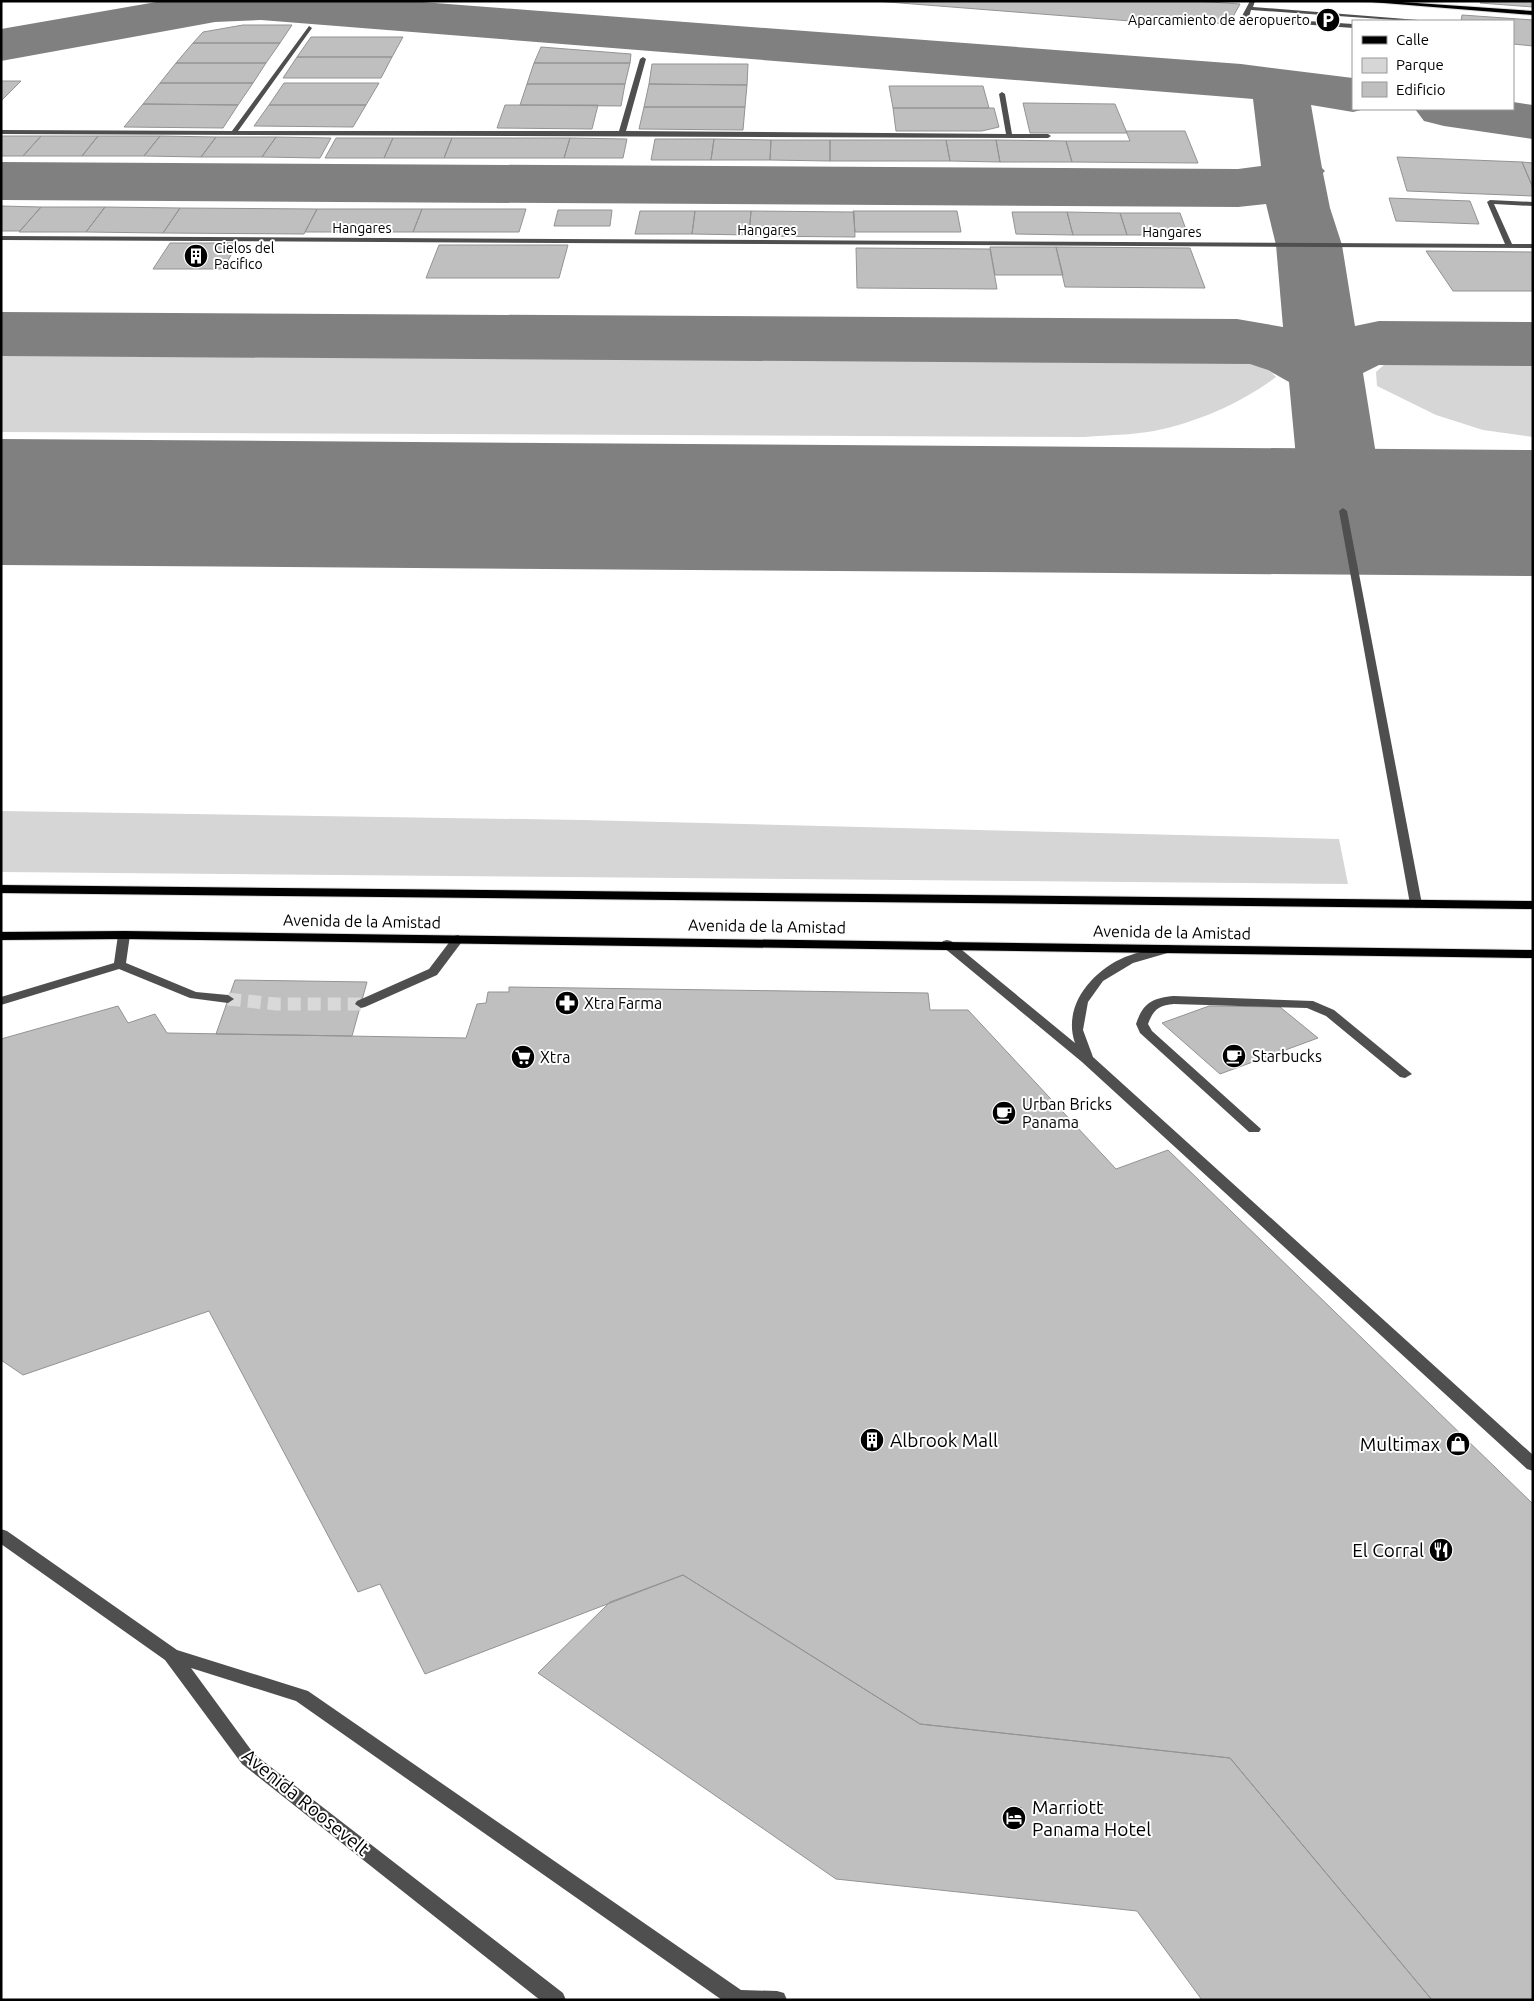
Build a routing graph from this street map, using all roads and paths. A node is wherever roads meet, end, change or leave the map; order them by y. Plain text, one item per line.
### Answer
1 (1253, 1) edge
2 (1361, 1) edge
3 (1250, 8) junction
4 (1533, 13) edge
5 (1424, 14) dead end
6 (1414, 20) edge
7 (1428, 20) edge
8 (1352, 26) edge
9 (309, 28) dead end
10 (643, 59) dead end
11 (1002, 94) dead end
12 (1, 132) edge
13 (233, 133) junction
14 (622, 133) junction
15 (1009, 135) junction
16 (1048, 136) dead end
17 (1533, 204) edge
18 (1, 238) edge
19 (1509, 246) junction
20 (1533, 246) edge
21 (1343, 512) dead end
22 (1, 889) edge
23 (1416, 904) junction
24 (1533, 905) edge
25 (124, 935) junction
26 (1, 936) edge
27 (458, 938) junction
28 (947, 944) junction
29 (1167, 948) junction
30 (1533, 954) edge
31 (120, 965) junction
32 (228, 999) tunnel mouth
33 (1, 1001) edge
34 (361, 1004) tunnel mouth
35 (1087, 1059) junction
36 (1405, 1074) dead end
37 (1254, 1130) dead end
38 (1533, 1465) edge
39 (1, 1535) edge
40 (171, 1655) junction
41 (738, 1999) edge
42 (556, 2000) edge
43 (777, 2000) edge

1 - 3 lane
2 - 4 main road
3 - 6 lane
3 - 8 lane
5 - 7 lane
9 - 13 lane
10 - 14 lane
11 - 15 lane
12 - 13 lane
13 - 14 lane
14 - 15 lane
15 - 16 lane
17 - 19 lane
18 - 19 lane, Hangares
19 - 20 lane, Hangares
21 - 23 lane
22 - 23 main road, Avenida de la Amistad
23 - 24 main road, Avenida de la Amistad
25 - 26 main road, Avenida de la Amistad
25 - 27 main road, Avenida de la Amistad
25 - 31 lane
27 - 28 main road, Avenida de la Amistad
27 - 34 lane
28 - 29 main road, Avenida de la Amistad
28 - 35 lane
29 - 30 main road, Avenida de la Amistad
29 - 35 lane
31 - 32 lane
31 - 33 lane
35 - 38 lane
36 - 37 lane
39 - 40 lane, Avenida Roosevelt
40 - 41 lane
40 - 42 lane, Avenida Roosevelt
41 - 43 lane

